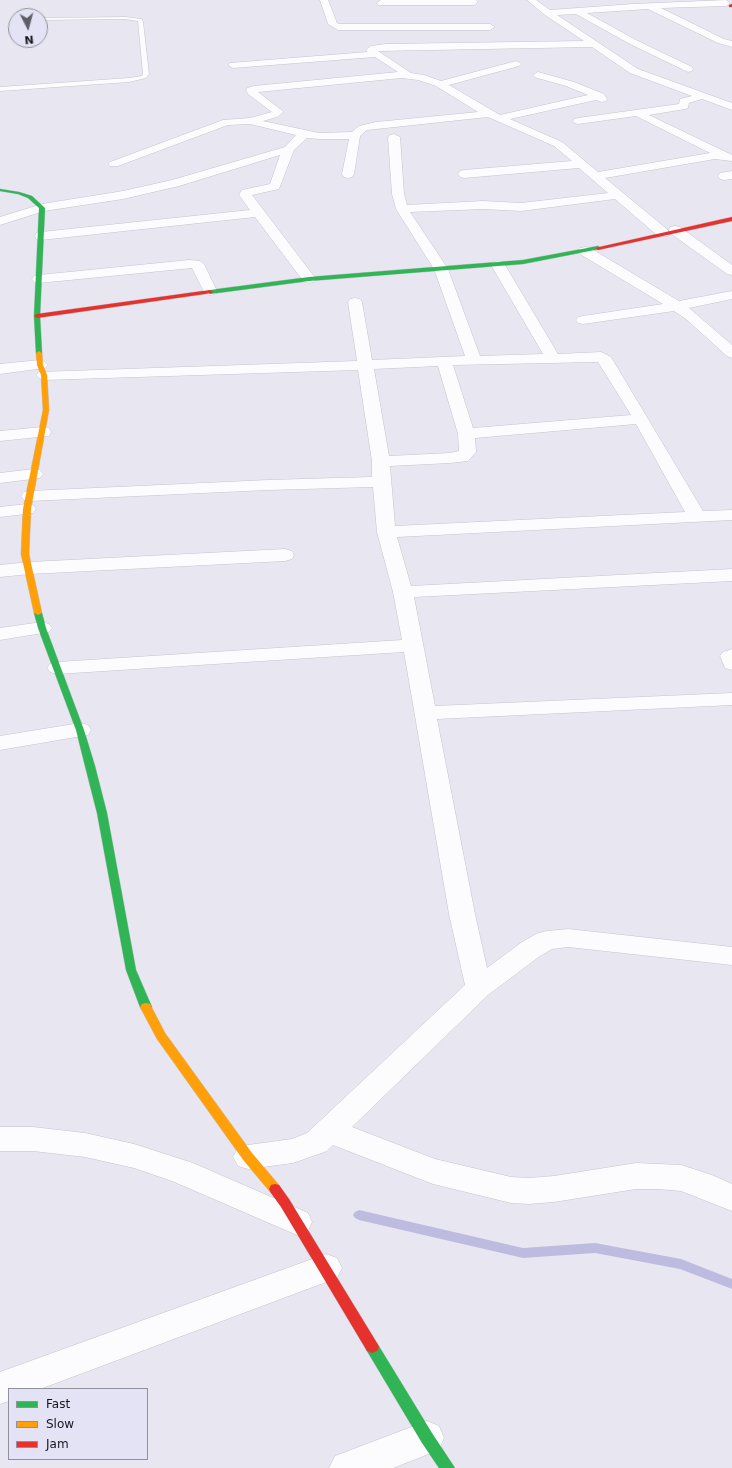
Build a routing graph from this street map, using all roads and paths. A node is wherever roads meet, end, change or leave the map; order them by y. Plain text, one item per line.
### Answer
1 (324, 0) edge
2 (531, 0) edge
3 (381, 1) edge
4 (412, 2) junction
5 (728, 4) edge
6 (648, 6) junction
7 (477, 7) edge
8 (579, 12) junction
9 (548, 13) junction
10 (48, 19) edge
11 (387, 27) junction
12 (428, 27) junction
13 (490, 27) junction
14 (596, 44) junction
15 (732, 44) edge
16 (507, 45) junction
17 (376, 54) junction
18 (516, 64) dead end
19 (234, 65) dead end
20 (688, 69) dead end
21 (409, 75) junction
22 (538, 76) dead end
23 (440, 84) junction
24 (0, 89) edge
25 (600, 96) junction
26 (703, 96) junction
27 (729, 104) edge
28 (637, 113) junction
29 (489, 114) junction
30 (618, 116) junction
31 (501, 118) junction
32 (250, 121) junction
33 (578, 121) dead end
34 (304, 134) junction
35 (355, 135) junction
36 (394, 137) dead end
37 (289, 149) junction
38 (729, 157) edge
39 (114, 164) dead end
40 (582, 164) junction
41 (348, 174) dead end
42 (464, 174) dead end
43 (595, 176) junction
44 (0, 190) edge
45 (618, 195) junction
46 (42, 208) junction
47 (402, 209) junction
48 (258, 213) junction
49 (0, 220) edge
50 (732, 220) edge
51 (669, 231) junction
52 (41, 236) junction
53 (585, 251) junction
54 (498, 265) junction
55 (441, 269) junction
56 (732, 271) edge
57 (39, 279) junction
58 (309, 279) junction
59 (210, 291) junction
60 (732, 295) edge
61 (355, 302) dead end
62 (678, 306) junction
63 (37, 316) junction
64 (583, 320) dead end
65 (732, 353) edge
66 (552, 358) junction
67 (474, 360) junction
68 (444, 361) junction
69 (366, 365) junction
70 (0, 369) edge
71 (42, 370) junction
72 (641, 418) junction
73 (43, 432) junction
74 (466, 434) junction
75 (0, 436) edge
76 (381, 461) junction
77 (34, 474) junction
78 (0, 478) edge
79 (381, 482) junction
80 (29, 503) junction
81 (0, 512) edge
82 (732, 515) edge
83 (697, 517) junction
84 (386, 532) junction
85 (285, 555) dead end
86 (30, 568) junction
87 (0, 571) edge
88 (732, 575) edge
89 (403, 592) junction
90 (42, 628) junction
91 (0, 634) edge
92 (412, 646) junction
93 (732, 655) edge
94 (732, 664) edge
95 (57, 668) junction
96 (732, 699) edge
97 (424, 713) junction
98 (80, 730) junction
99 (0, 743) edge
100 (732, 956) edge
101 (479, 988) junction
102 (329, 1131) junction
103 (0, 1139) edge
104 (256, 1166) junction
105 (732, 1198) edge
106 (291, 1213) junction
107 (326, 1268) junction
108 (0, 1388) edge
109 (427, 1438) junction
110 (347, 1468) edge
111 (448, 1468) edge

1 - 11 street
2 - 9 street
3 - 4 street
3 - 11 street
4 - 7 street
4 - 12 street
5 - 6 street
6 - 8 street
6 - 15 street
7 - 13 street
8 - 9 street
8 - 20 street
9 - 14 street
10 - 24 lane
11 - 12 street
12 - 13 street
13 - 16 street
14 - 16 street
14 - 26 street
16 - 17 street
17 - 19 street
17 - 21 street
18 - 23 street
21 - 23 street
21 - 32 street
22 - 25 street
23 - 29 street
25 - 30 street
25 - 31 street
26 - 27 street
26 - 28 street
28 - 30 street
28 - 38 street
29 - 31 street
29 - 35 street
30 - 33 street
31 - 40 street
32 - 34 street
32 - 39 street
34 - 35 street
34 - 37 street
35 - 41 street
36 - 47 street
37 - 46 street
37 - 48 street
38 - 43 street
40 - 42 street
40 - 43 street
43 - 45 street
44 - 46 street
45 - 47 street
45 - 51 street
46 - 49 street
46 - 52 street
47 - 55 street
48 - 52 street
48 - 58 street
50 - 51 street
51 - 53 street
51 - 56 street
52 - 57 street
53 - 54 street
53 - 62 street
54 - 55 street
54 - 66 street
55 - 58 street
55 - 67 street
57 - 59 street
57 - 63 street
58 - 59 street
59 - 63 street
60 - 62 street
61 - 69 street
62 - 64 street
62 - 65 street
63 - 71 street
66 - 67 street
66 - 72 street
67 - 68 street
68 - 69 street
68 - 74 street
69 - 71 street
69 - 76 street
70 - 71 street
71 - 73 street
72 - 74 street
72 - 83 street
73 - 75 street
73 - 77 street
74 - 76 street
76 - 79 street
77 - 78 street
77 - 80 street
79 - 80 street
79 - 84 street
80 - 81 street
80 - 86 street
82 - 83 street
83 - 84 street
84 - 89 street
85 - 86 street
86 - 87 street
86 - 90 street
88 - 89 street
89 - 92 street
90 - 91 street
90 - 95 street
92 - 95 street
92 - 97 street
93 - 94 street
95 - 98 street
96 - 97 street
97 - 101 street
98 - 99 street
98 - 104 street
100 - 101 street
101 - 102 street
102 - 104 street
102 - 105 street
103 - 106 street
104 - 106 street
106 - 107 street
107 - 108 street
107 - 109 street
109 - 110 street
109 - 111 street

